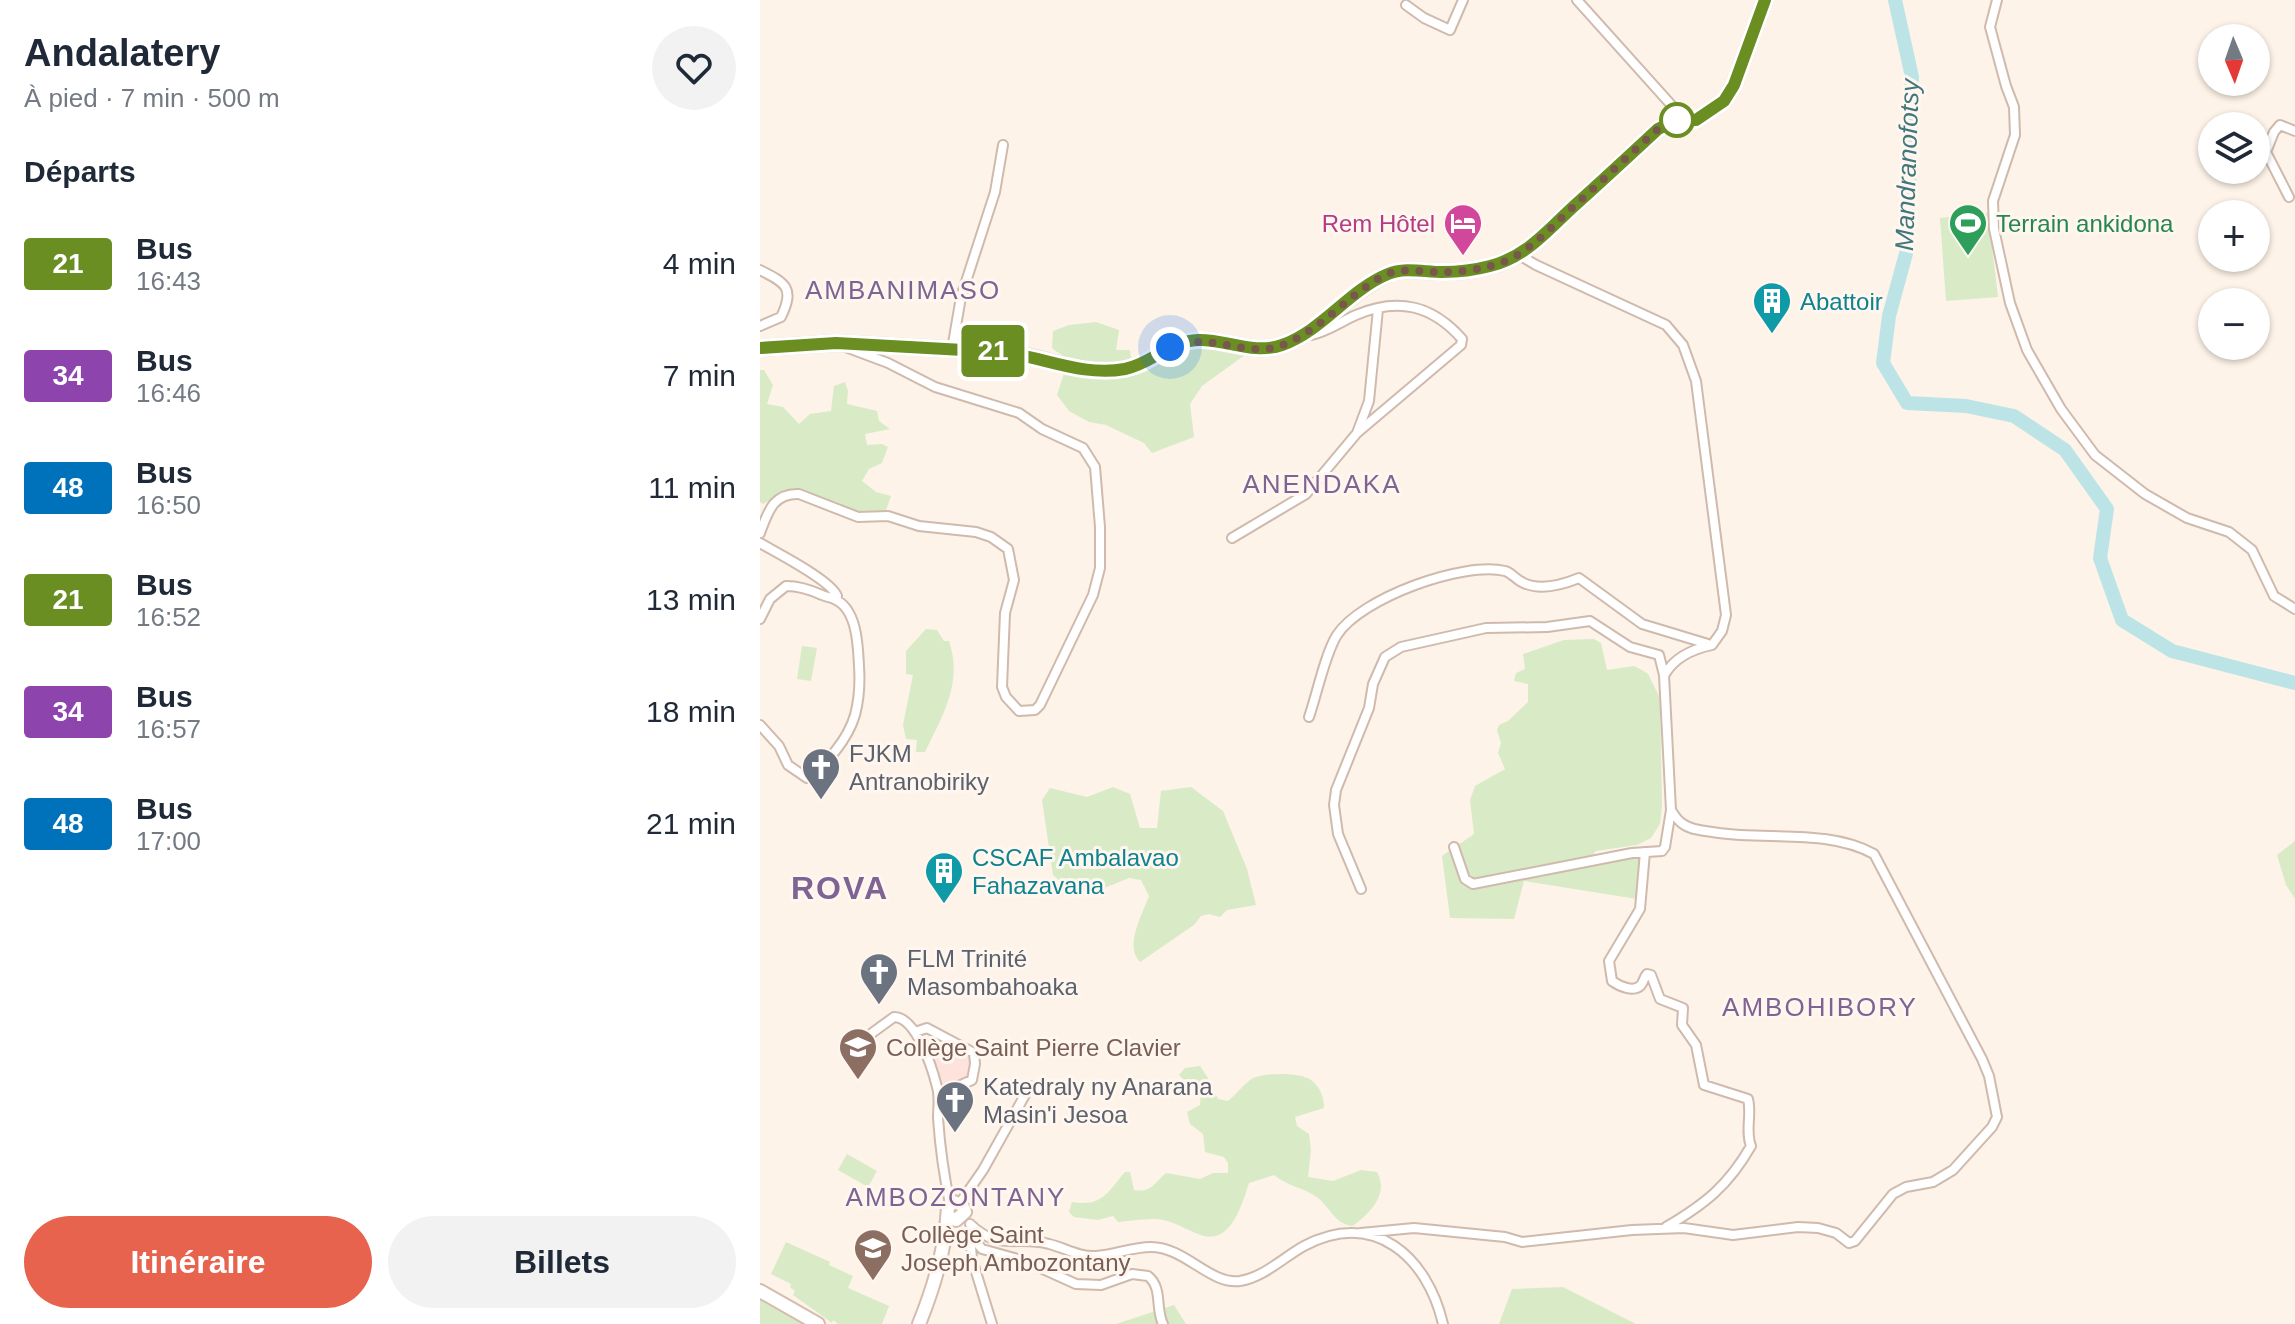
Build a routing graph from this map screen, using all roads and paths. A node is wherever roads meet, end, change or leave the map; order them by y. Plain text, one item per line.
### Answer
1 (1463, 0) edge
2 (1577, 0) edge
3 (1765, 0) edge
4 (1997, 0) edge
5 (1406, 5) dead end
6 (1677, 120) junction
7 (2295, 131) edge
8 (1003, 145) dead end
9 (2289, 197) dead end
10 (1519, 255) junction
11 (760, 270) edge
12 (1378, 309) junction
13 (760, 326) edge
14 (1302, 334) junction
15 (836, 343) junction
16 (760, 348) edge
17 (952, 349) junction
18 (1357, 433) junction
19 (760, 533) edge
20 (1232, 538) dead end
21 (760, 543) edge
22 (834, 599) junction
23 (2295, 609) edge
24 (760, 619) edge
25 (1712, 645) junction
26 (1664, 675) junction
27 (1309, 717) dead end
28 (760, 725) edge
29 (1671, 810) junction
30 (1454, 847) dead end
31 (1645, 852) junction
32 (1361, 889) dead end
33 (915, 1032) junction
34 (872, 1033) dead end
35 (1030, 1086) dead end
36 (939, 1095) junction
37 (958, 1213) junction
38 (1662, 1230) junction
39 (1361, 1233) junction
40 (970, 1235) junction
41 (760, 1291) edge
42 (818, 1324) edge
43 (919, 1324) edge
44 (992, 1324) edge
45 (1163, 1324) edge
46 (1443, 1324) edge

1 - 5 street
2 - 6 street
3 - 6 main road
4 - 23 street
6 - 10 main road
7 - 9 street
8 - 17 street
10 - 14 main road
10 - 25 street
11 - 13 street
12 - 14 street
12 - 18 street
12 - 18 street
14 - 17 main road
15 - 16 main road
15 - 17 main road
15 - 19 street
18 - 20 street
21 - 22 street
22 - 24 street
22 - 28 street
25 - 26 street
25 - 27 street
26 - 29 street
26 - 32 street
29 - 31 street
29 - 38 street
30 - 31 street
31 - 38 street
33 - 34 street
33 - 36 street
33 - 36 street
35 - 37 street
36 - 37 street
37 - 39 street
37 - 40 street
37 - 43 street
38 - 39 street
39 - 46 street
40 - 44 street
40 - 45 street
41 - 42 street

